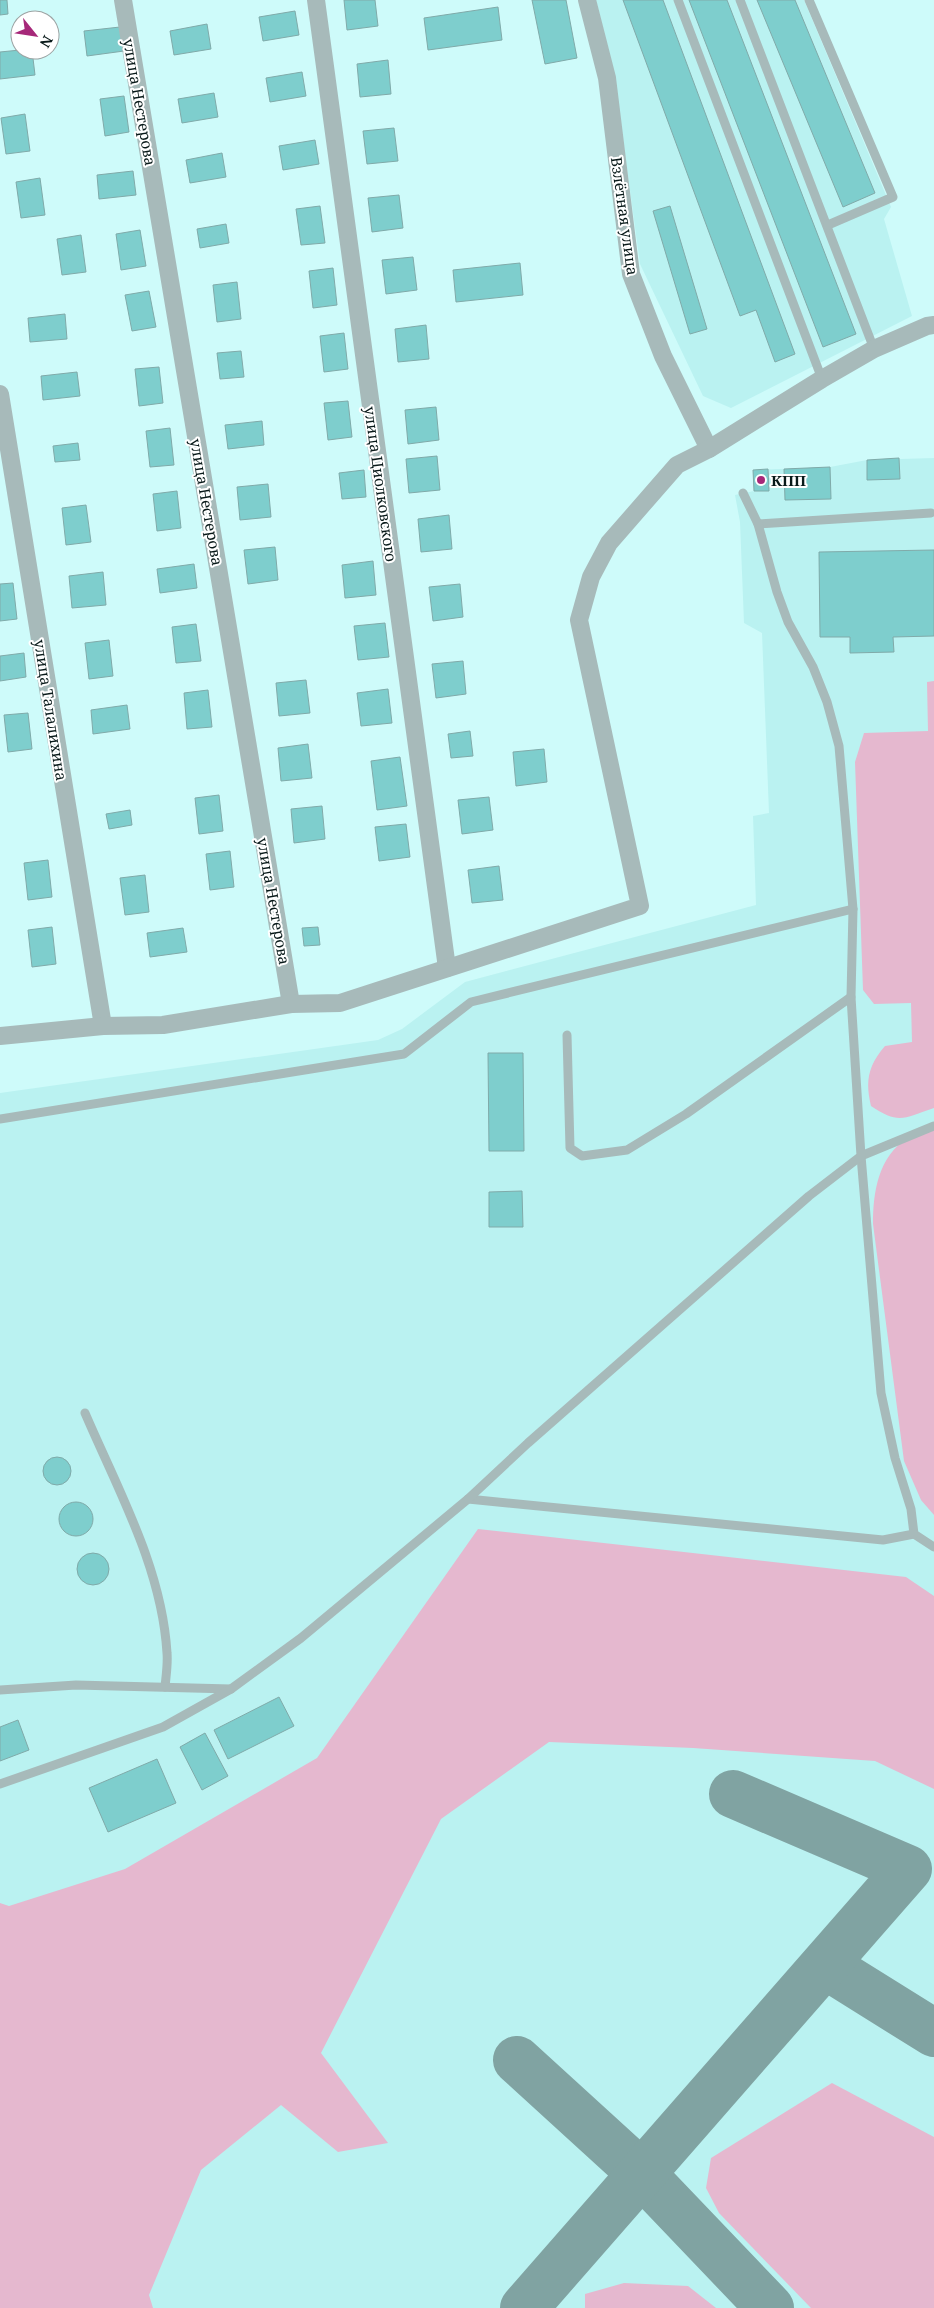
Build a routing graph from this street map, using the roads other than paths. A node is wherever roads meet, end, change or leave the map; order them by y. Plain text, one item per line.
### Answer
1 (123, 0) edge
2 (316, 0) edge
3 (587, 0) edge
4 (678, 0) edge
5 (740, 0) edge
6 (809, 0) edge
7 (828, 225) junction
8 (934, 326) edge
9 (874, 349) junction
10 (822, 379) junction
11 (0, 394) edge
12 (709, 450) junction
13 (743, 493) dead end
14 (931, 513) dead end
15 (758, 524) junction
16 (853, 909) junction
17 (447, 968) junction
18 (851, 997) junction
19 (291, 1004) junction
20 (103, 1026) junction
21 (567, 1035) dead end
22 (0, 1036) edge
23 (0, 1119) edge
24 (934, 1126) edge
25 (861, 1156) junction
26 (85, 1413) dead end
27 (468, 1499) junction
28 (914, 1534) junction
29 (934, 1547) edge
30 (165, 1687) junction
31 (231, 1689) junction
32 (0, 1690) edge
33 (0, 1784) edge

1 - 19 street, улица Нестерова
2 - 17 street, улица Циолковского
3 - 12 street, Взлётная улица
4 - 10 lane
5 - 7 lane
6 - 7 lane
7 - 9 lane
8 - 9 street
9 - 10 street
10 - 12 street
11 - 20 street, улица Талалихина
12 - 17 street
13 - 15 lane
14 - 15 lane
15 - 16 lane
16 - 18 lane
16 - 23 lane
17 - 19 street
18 - 21 lane
18 - 25 lane
19 - 20 street
20 - 22 street
24 - 25 lane
25 - 27 lane
25 - 28 lane
26 - 30 lane
27 - 28 lane
27 - 31 lane
28 - 29 lane
30 - 31 lane
30 - 32 lane
31 - 33 lane

